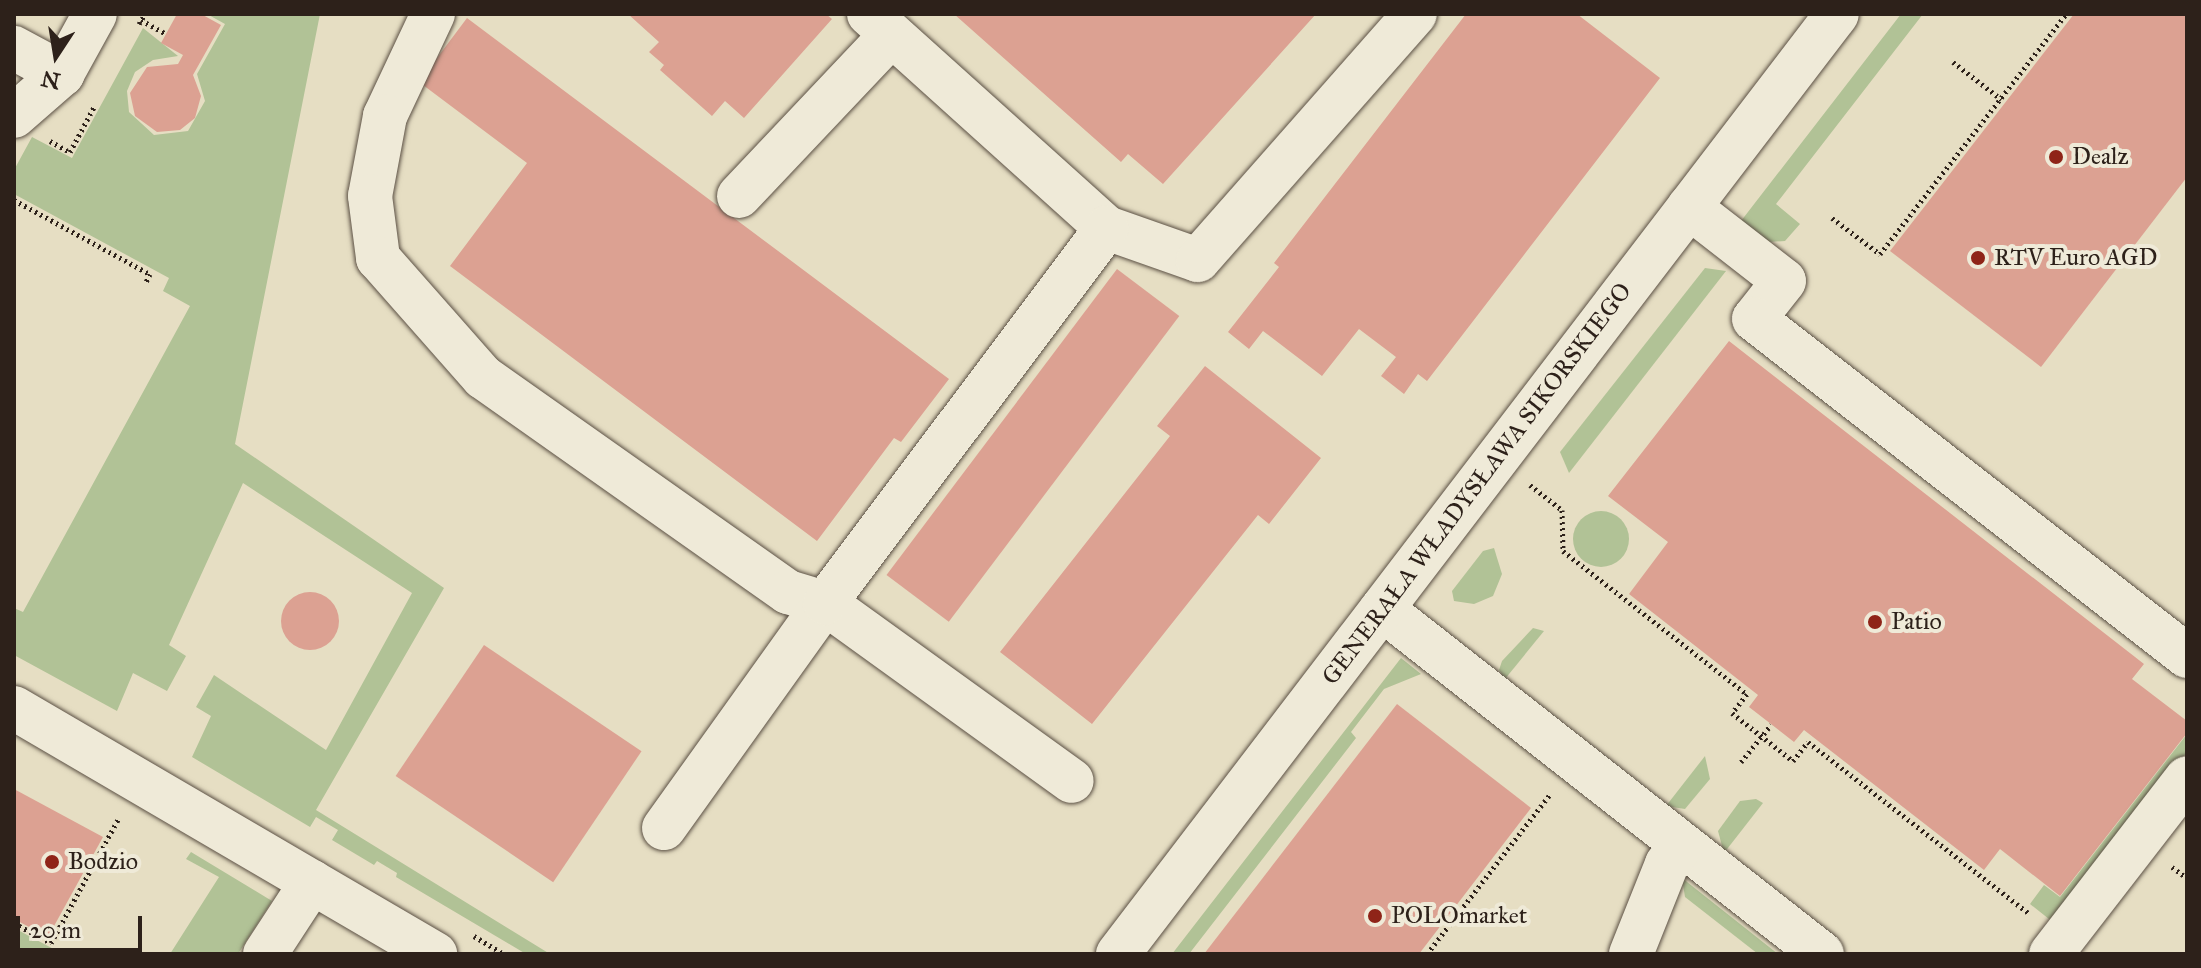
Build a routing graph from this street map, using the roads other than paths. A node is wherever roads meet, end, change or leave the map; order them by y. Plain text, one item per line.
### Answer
1 (95, 14) edge
2 (433, 14) edge
3 (1415, 14) edge
4 (1837, 14) edge
5 (880, 24) edge
6 (14, 48) edge
7 (62, 74) junction
8 (14, 116) edge
9 (739, 196) dead end
10 (1689, 207) junction
11 (1107, 228) junction
12 (825, 603) junction
13 (1382, 609) junction
14 (2187, 656) edge
15 (14, 708) edge
16 (2187, 778) edge
17 (1072, 781) dead end
18 (664, 828) dead end
19 (1682, 845) junction
20 (312, 882) junction
21 (2056, 946) edge
22 (265, 954) edge
23 (435, 954) edge
24 (1118, 954) edge
25 (1631, 954) edge
26 (1822, 954) edge

1 - 7 street
2 - 12 street
3 - 11 street
4 - 10 street, GENERAŁA WŁADYSŁAWA SIKORSKIEGO
5 - 9 street
5 - 11 street
6 - 7 street
7 - 8 street
10 - 13 street, GENERAŁA WŁADYSŁAWA SIKORSKIEGO
10 - 14 street
11 - 12 street
12 - 17 street
12 - 18 street
13 - 19 street
13 - 24 street, GENERAŁA WŁADYSŁAWA SIKORSKIEGO
15 - 20 street
16 - 21 street
19 - 25 street
19 - 26 street
20 - 22 street
20 - 23 street

